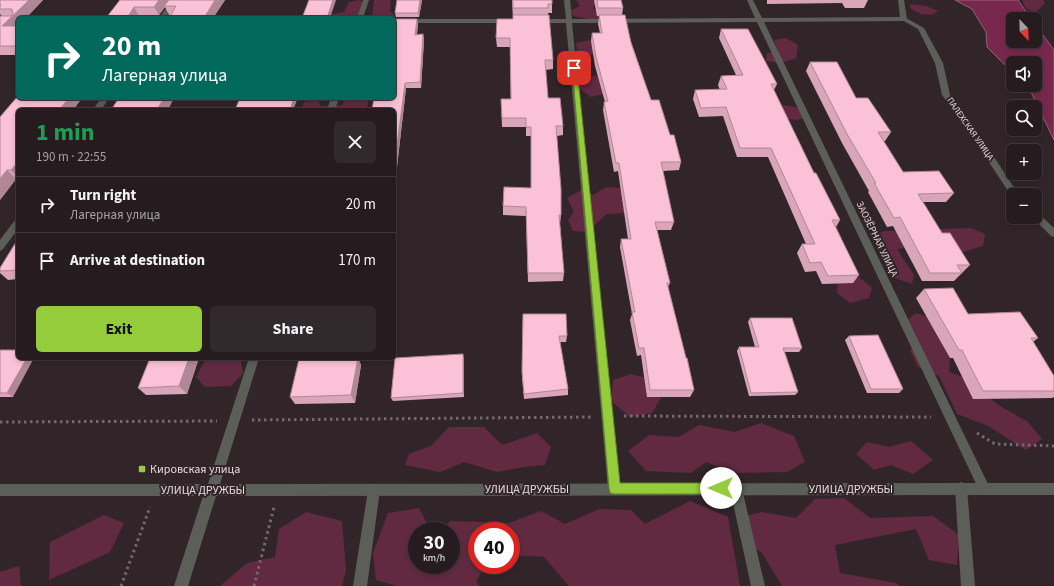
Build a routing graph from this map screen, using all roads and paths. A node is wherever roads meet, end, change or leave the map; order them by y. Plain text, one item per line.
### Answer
1 (175, 0) edge
2 (366, 0) edge
3 (567, 0) edge
4 (750, 0) edge
5 (901, 0) edge
6 (163, 16) edge
7 (361, 16) edge
8 (759, 19) junction
9 (904, 19) junction
10 (396, 21) edge
11 (514, 21) edge
12 (530, 21) edge
13 (570, 21) junction
14 (1010, 188) edge
15 (1042, 222) edge
16 (16, 225) edge
17 (1054, 234) edge
18 (0, 247) edge
19 (253, 360) edge
20 (608, 416) junction
21 (950, 417) junction
22 (234, 420) junction
23 (0, 422) edge
24 (976, 432) dead end
25 (1054, 446) edge
26 (614, 488) junction
27 (736, 488) junction
28 (962, 488) junction
29 (984, 488) junction
30 (279, 489) junction
31 (1054, 489) edge
32 (0, 490) edge
33 (156, 490) junction
34 (212, 490) junction
35 (374, 490) junction
36 (121, 586) edge
37 (181, 586) edge
38 (254, 586) edge
39 (360, 586) edge
40 (758, 586) edge
41 (968, 586) edge

1 - 6 street
2 - 7 street
3 - 13 street
4 - 8 street, ЗАОЗЁРНАЯ УЛИЦА
5 - 9 street
8 - 9 street
8 - 13 street
8 - 21 street, ЗАОЗЁРНАЯ УЛИЦА
9 - 14 street, ПАЛЕХСКАЯ УЛИЦА
10 - 11 street
12 - 13 street
13 - 20 street
15 - 17 street
16 - 18 street
19 - 22 street
20 - 21 path
20 - 22 path
20 - 26 street
21 - 29 street, ЗАОЗЁРНАЯ УЛИЦА
22 - 23 path
22 - 34 street
24 - 25 path
26 - 27 street, УЛИЦА ДРУЖБЫ
26 - 35 street, УЛИЦА ДРУЖБЫ
27 - 28 street, УЛИЦА ДРУЖБЫ
27 - 40 street
28 - 29 street, УЛИЦА ДРУЖБЫ
28 - 41 street
29 - 31 street, УЛИЦА ДРУЖБЫ
30 - 34 street, УЛИЦА ДРУЖБЫ
30 - 35 street, УЛИЦА ДРУЖБЫ
30 - 38 path
32 - 33 street, УЛИЦА ДРУЖБЫ
33 - 34 street, УЛИЦА ДРУЖБЫ
33 - 36 path
34 - 37 street
35 - 39 street

